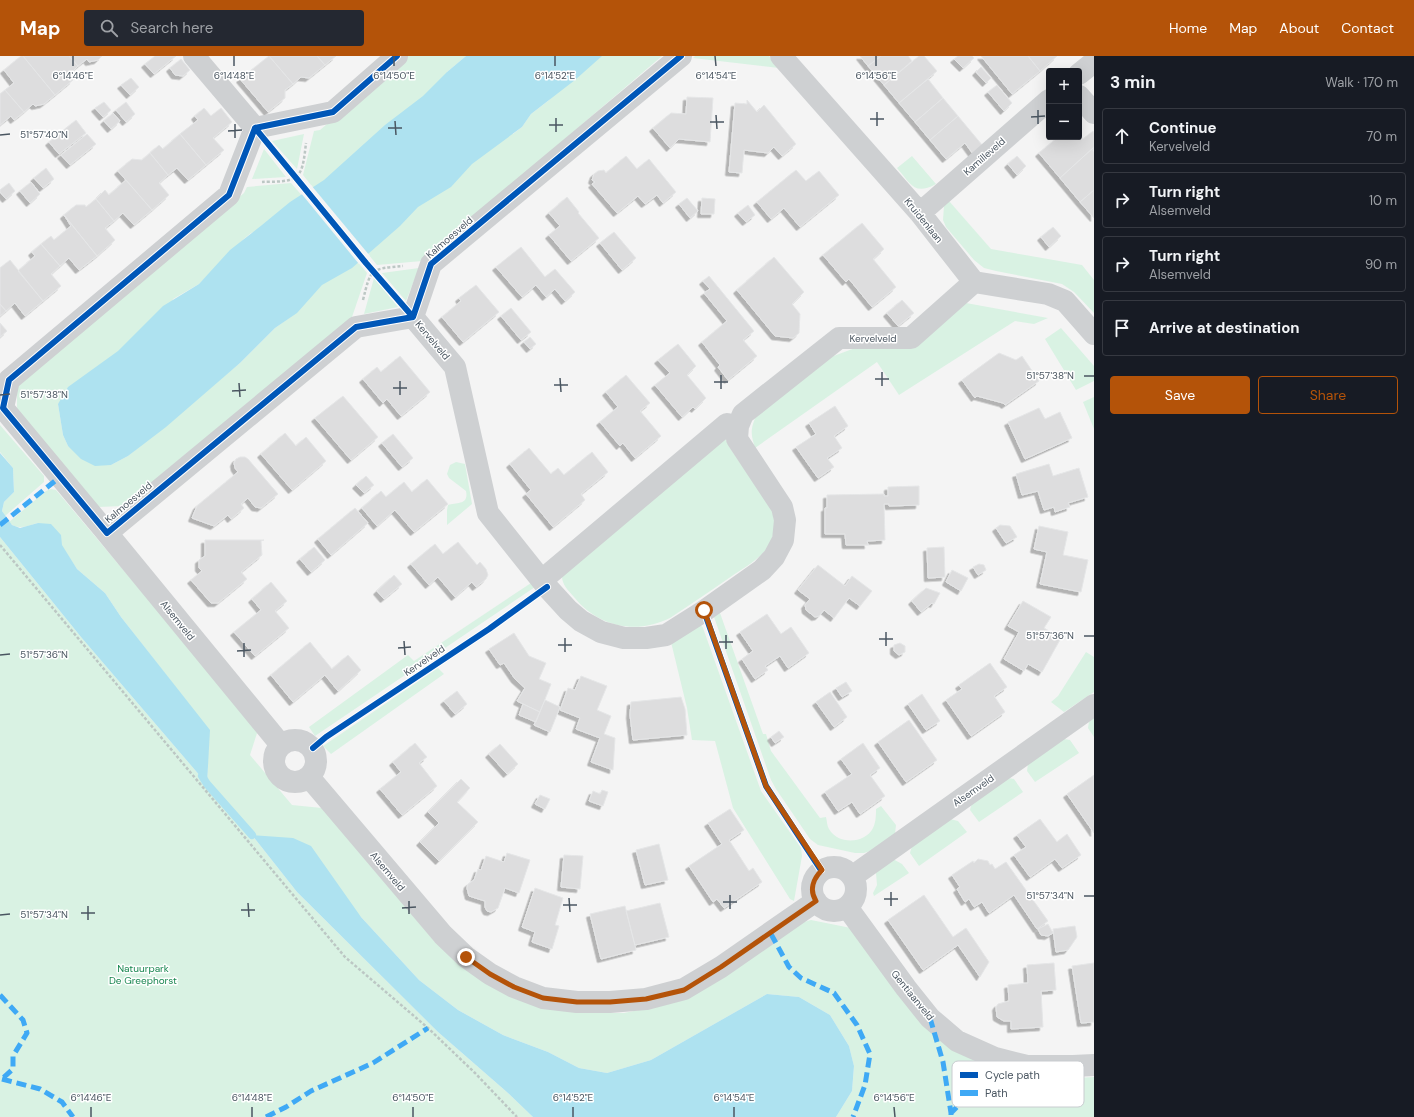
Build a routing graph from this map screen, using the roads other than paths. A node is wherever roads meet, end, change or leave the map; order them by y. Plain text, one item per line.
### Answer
1 (194, 56) edge
2 (397, 56) edge
3 (681, 56) edge
4 (781, 56) edge
5 (1094, 62) edge
6 (1082, 72) edge
7 (1082, 99) edge
8 (1046, 103) edge
9 (1094, 113) edge
10 (255, 128) junction
11 (920, 213) junction
12 (974, 282) junction
13 (413, 317) junction
14 (1094, 334) edge
15 (738, 426) junction
16 (107, 533) junction
17 (542, 580) junction
18 (1094, 705) edge
19 (281, 745) junction
20 (309, 778) junction
21 (853, 876) junction
22 (816, 901) junction
23 (847, 907) junction
24 (1007, 1061) edge
25 (1084, 1065) edge
26 (1094, 1065) edge

1 - 10 street
2 - 10 street
3 - 13 street, Kalmoesveld
4 - 11 street, Kruidenlaan
5 - 6 street
7 - 9 street
8 - 11 street, Kamilleveld
10 - 16 street, Kalmoesveld
11 - 12 street, Kruidenlaan
12 - 14 street
12 - 15 street, Kervelveld
13 - 16 street, Kalmoesveld
13 - 17 street, Kervelveld
15 - 17 street
15 - 17 street, Kervelveld
16 - 19 street, Alsemveld
18 - 21 street, Alsemveld
19 - 20 street
19 - 20 street
20 - 22 street, Alsemveld
21 - 22 street
21 - 23 street
22 - 23 street
23 - 24 street, Gentiaanveld
25 - 26 street, Gentiaanveld

